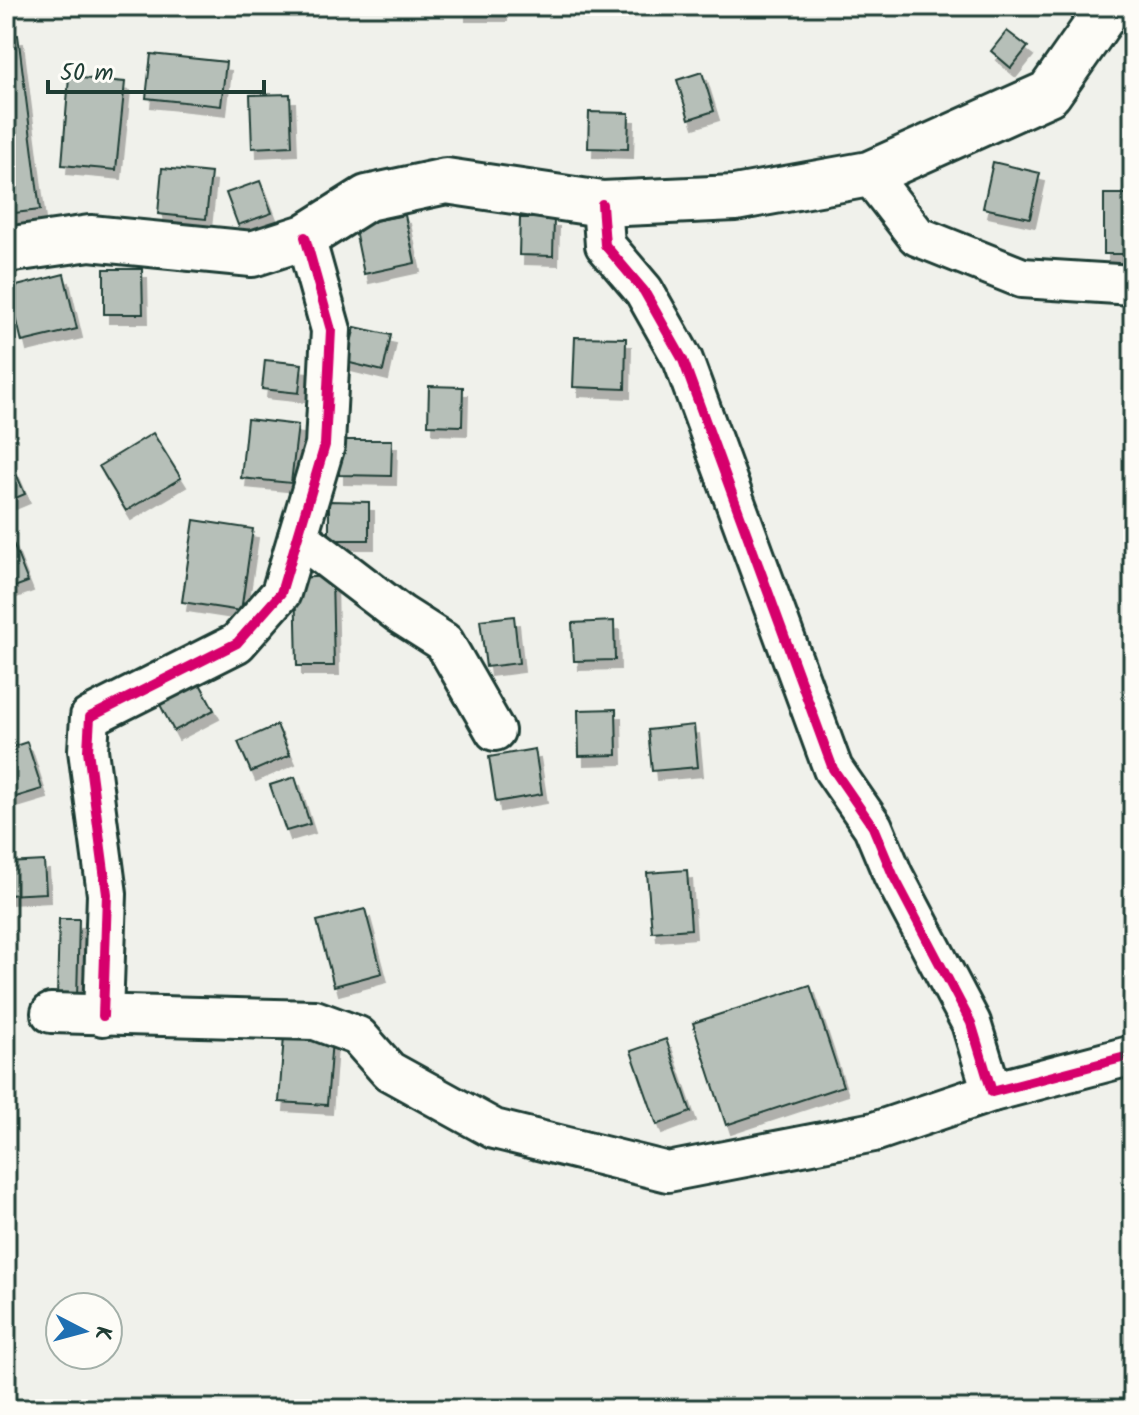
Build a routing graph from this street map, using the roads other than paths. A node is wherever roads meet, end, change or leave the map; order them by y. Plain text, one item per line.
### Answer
1 (1110, 6) edge
2 (869, 174) junction
3 (602, 204) junction
4 (305, 237) junction
5 (6, 250) edge
6 (1133, 285) edge
7 (298, 536) junction
8 (495, 731) dead end
9 (51, 1013) dead end
10 (103, 1016) junction
11 (1133, 1055) edge
12 (992, 1092) junction

1 - 2 main road
2 - 3 main road
2 - 6 street
3 - 4 main road
3 - 12 street
4 - 5 main road
4 - 7 street
7 - 8 street
7 - 10 street
9 - 10 street
10 - 12 street
11 - 12 street

